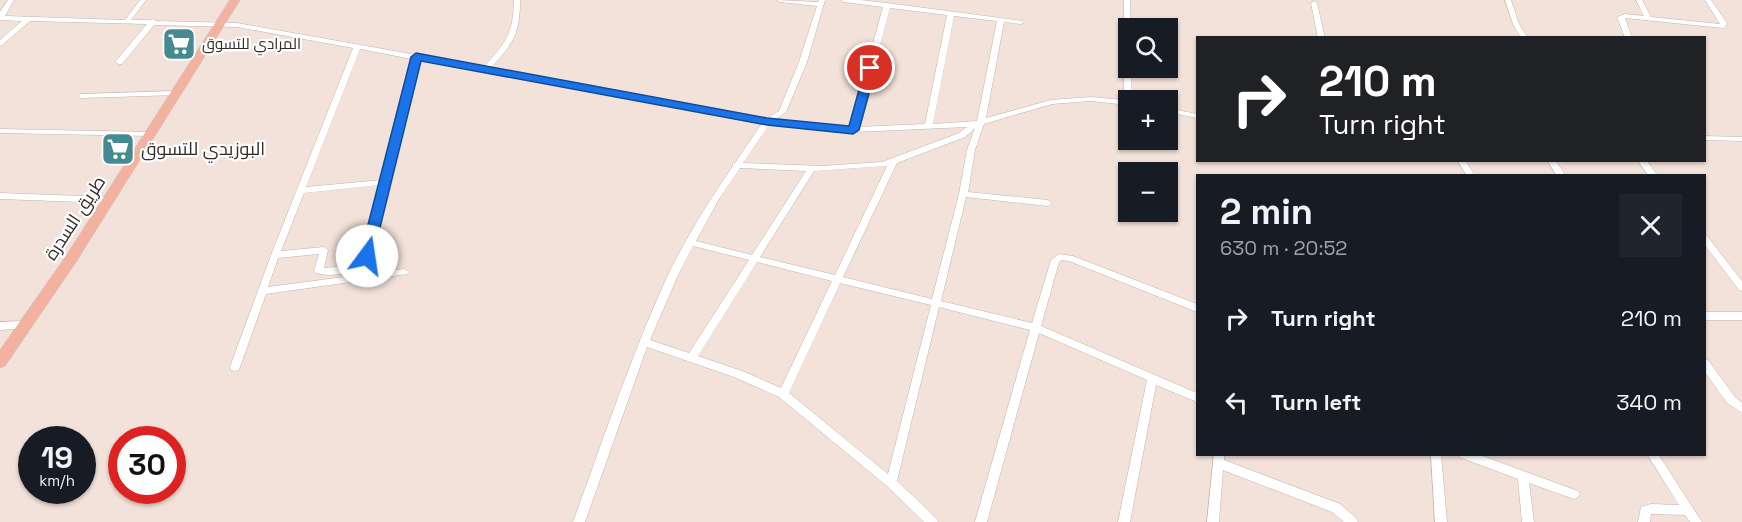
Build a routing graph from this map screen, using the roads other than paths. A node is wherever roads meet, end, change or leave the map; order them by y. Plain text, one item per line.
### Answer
1 (11, 0) edge
2 (144, 0) edge
3 (235, 0) edge
4 (517, 0) edge
5 (780, 0) edge
6 (844, 0) edge
7 (1128, 0) edge
8 (1508, 0) edge
9 (1639, 0) edge
10 (1708, 0) edge
11 (821, 2) edge
12 (1314, 3) dead end
13 (887, 5) junction
14 (951, 14) junction
15 (0, 18) edge
16 (1648, 18) junction
17 (28, 19) junction
18 (1001, 20) junction
19 (127, 21) junction
20 (153, 21) junction
21 (1021, 22) dead end
22 (220, 23) junction
23 (1322, 36) edge
24 (1524, 36) edge
25 (1628, 36) edge
26 (0, 44) edge
27 (357, 47) junction
28 (416, 57) junction
29 (119, 62) dead end
30 (486, 70) junction
31 (1128, 90) edge
32 (175, 93) junction
33 (81, 96) dead end
34 (1118, 102) edge
35 (1178, 112) edge
36 (1196, 116) edge
37 (767, 122) junction
38 (978, 123) junction
39 (928, 127) junction
40 (853, 130) junction
41 (0, 131) edge
42 (150, 134) junction
43 (1706, 138) edge
44 (1742, 139) edge
45 (1643, 162) edge
46 (893, 163) junction
47 (736, 165) junction
48 (811, 169) junction
49 (1652, 174) edge
50 (386, 182) junction
51 (302, 190) junction
52 (963, 194) junction
53 (0, 196) edge
54 (109, 200) junction
55 (1048, 203) dead end
56 (1706, 241) edge
57 (692, 243) junction
58 (275, 255) junction
59 (754, 258) junction
60 (404, 272) dead end
61 (840, 278) junction
62 (1742, 288) edge
63 (264, 291) junction
64 (935, 303) junction
65 (1196, 308) edge
66 (1706, 316) edge
67 (1742, 316) edge
68 (24, 325) junction
69 (0, 326) edge
70 (1037, 328) junction
71 (644, 342) junction
72 (692, 357) junction
73 (0, 362) edge
74 (1706, 366) edge
75 (235, 367) dead end
76 (1152, 380) junction
77 (783, 394) junction
78 (1196, 398) edge
79 (1742, 409) edge
80 (1436, 456) edge
81 (1469, 456) edge
82 (1653, 456) edge
83 (1219, 459) edge
84 (1523, 475) junction
85 (891, 483) junction
86 (1574, 494) dead end
87 (1688, 510) junction
88 (579, 522) edge
89 (932, 522) edge
90 (981, 522) edge
91 (1124, 522) edge
92 (1213, 522) edge
93 (1352, 522) edge
94 (1441, 522) edge
95 (1528, 522) edge
96 (1644, 522) edge
97 (1696, 522) edge

1 - 15 street
2 - 19 street
3 - 22 main road, طريق السدرة
4 - 30 street
5 - 11 street
6 - 13 street
7 - 31 street
8 - 24 street
9 - 16 street
10 - 16 street
11 - 37 street
12 - 23 street
13 - 14 street
13 - 40 street
14 - 18 street
14 - 39 street
15 - 17 street
16 - 25 street
17 - 19 street
17 - 26 street
18 - 21 street
18 - 38 street
19 - 20 street
20 - 22 street
20 - 29 street
22 - 27 street
22 - 32 main road, طريق السدرة
27 - 28 street
27 - 51 street
28 - 30 street
28 - 50 street
30 - 37 street
32 - 33 street
32 - 42 main road, طريق السدرة
34 - 38 street
35 - 36 street
37 - 40 street
37 - 47 street
38 - 39 street
38 - 46 street
38 - 52 street
39 - 40 street
41 - 42 street
42 - 54 main road, طريق السدرة
43 - 44 street
45 - 49 street
46 - 48 street
46 - 61 street
47 - 48 street
47 - 57 street
48 - 59 street
50 - 51 street
50 - 58 street
51 - 58 street
52 - 55 street
52 - 64 street
53 - 54 street
54 - 68 main road, طريق السدرة
56 - 62 street
57 - 59 street
57 - 71 street
58 - 63 street
59 - 61 street
59 - 72 street
60 - 63 street
61 - 64 street
61 - 77 street
63 - 75 street
64 - 70 street
64 - 85 street
65 - 70 street
66 - 67 street
68 - 69 street
68 - 73 main road, طريق السدرة
70 - 76 street
70 - 90 street
71 - 72 street
71 - 88 street
72 - 77 street
74 - 79 street
76 - 78 street
76 - 91 street
77 - 85 street
80 - 94 street
81 - 84 street
82 - 87 street
83 - 92 street
83 - 93 street
84 - 86 street
84 - 95 street
85 - 89 street
87 - 96 street
87 - 97 street

